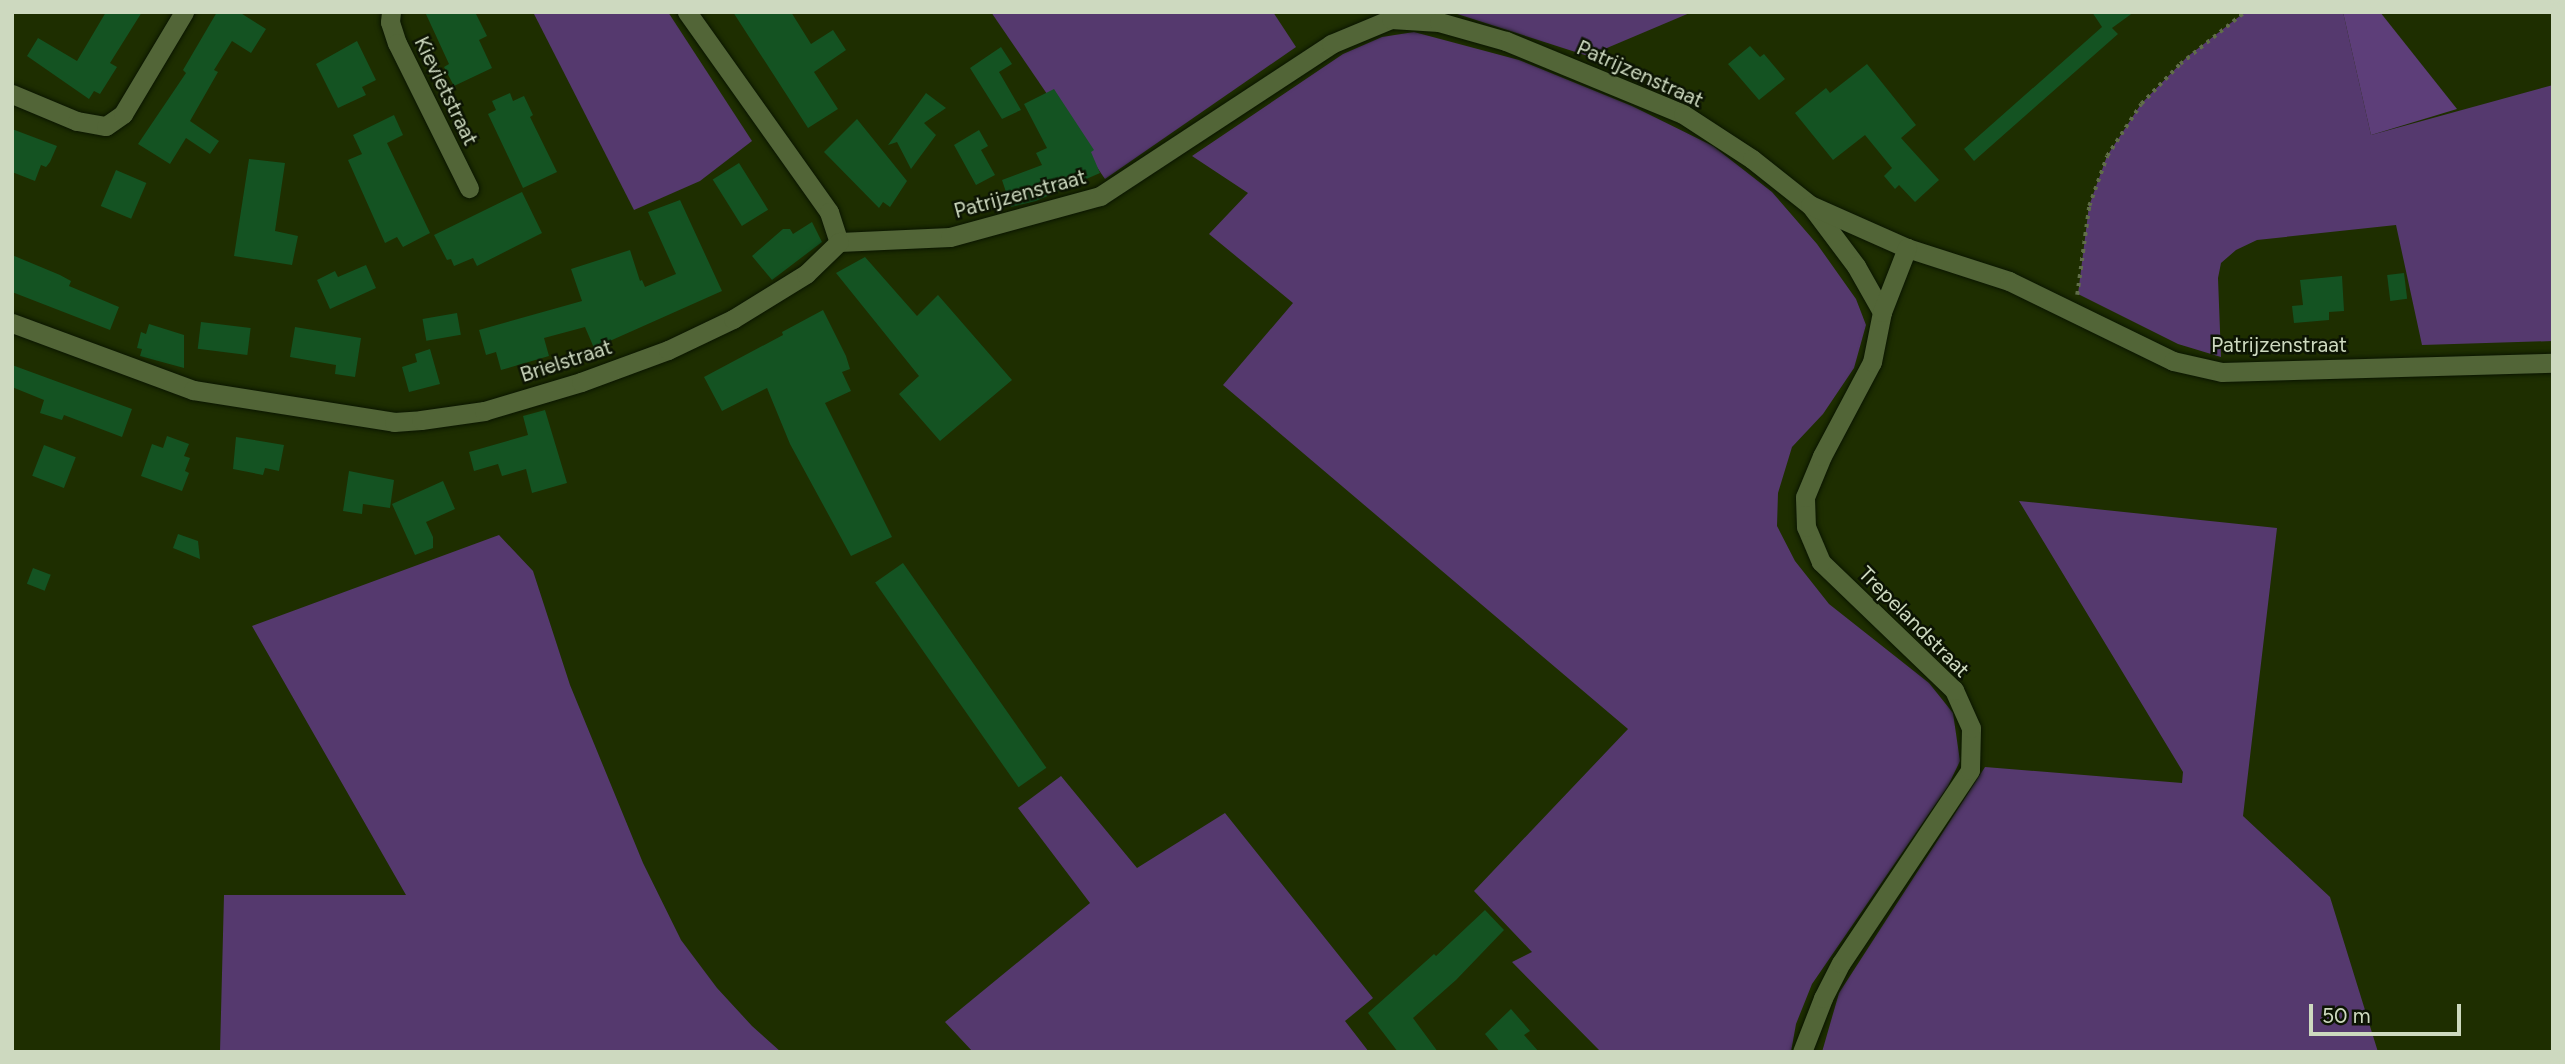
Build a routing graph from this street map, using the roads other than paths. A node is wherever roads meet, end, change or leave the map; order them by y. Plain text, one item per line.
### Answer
1 (184, 12) edge
2 (391, 12) edge
3 (687, 12) edge
4 (12, 93) edge
5 (468, 188) dead end
6 (1810, 205) junction
7 (839, 242) junction
8 (1907, 248) junction
9 (1882, 312) junction
10 (12, 323) edge
11 (2553, 363) edge
12 (1802, 1052) edge

1 - 4 street
2 - 5 street, Kievietstraat
3 - 7 street
6 - 7 street, Patrijzenstraat
6 - 8 street, Patrijzenstraat
6 - 9 street
7 - 10 street, Brielstraat
8 - 9 street, Trepelandstraat
8 - 11 street, Patrijzenstraat
9 - 12 street, Trepelandstraat

